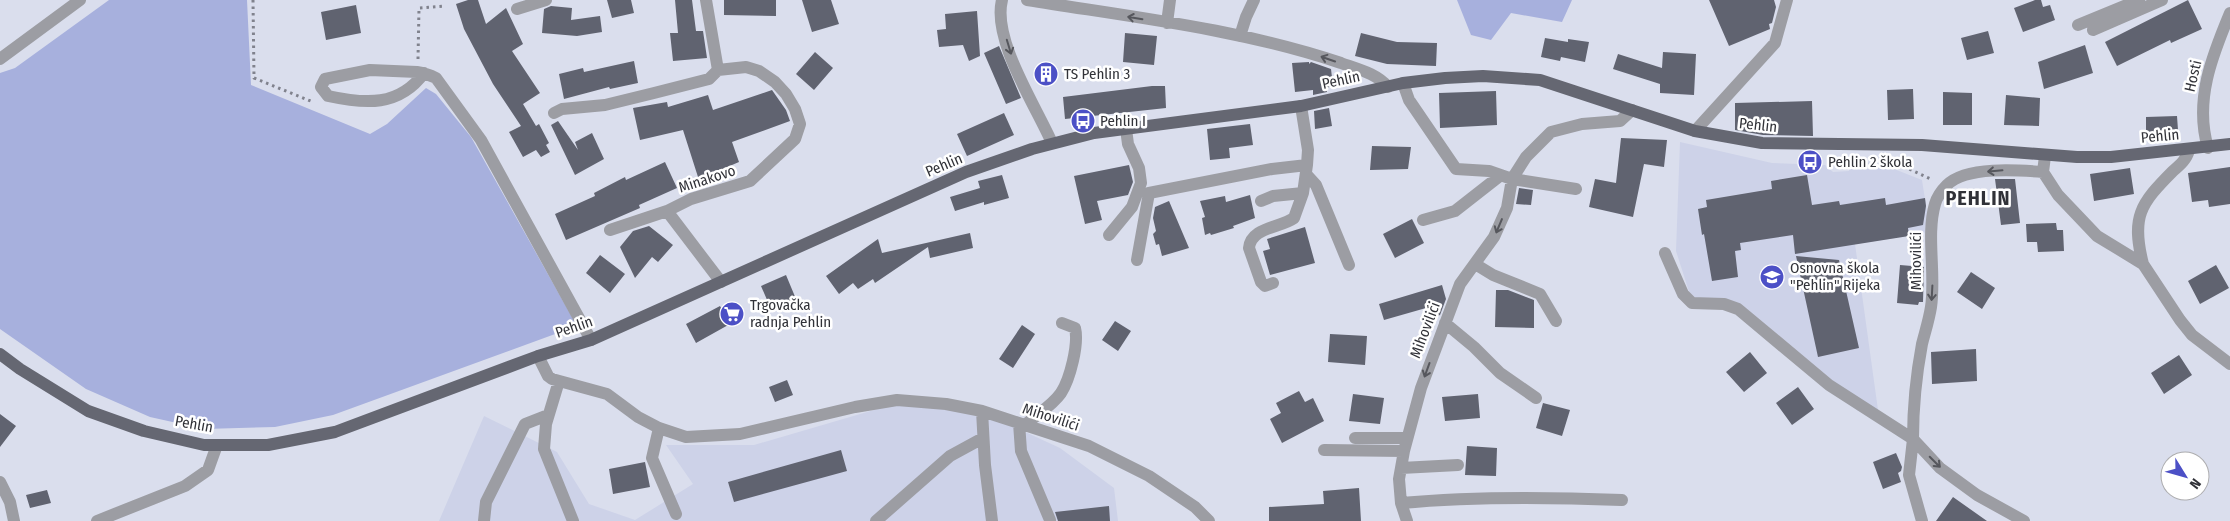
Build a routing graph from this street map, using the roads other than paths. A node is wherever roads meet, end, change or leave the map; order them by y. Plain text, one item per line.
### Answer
1 (80, 0) edge
2 (546, 0) edge
3 (706, 0) edge
4 (1002, 0) edge
5 (1027, 0) edge
6 (1170, 0) edge
7 (1787, 0) edge
8 (2139, 0) edge
9 (2162, 0) edge
10 (1251, 3) edge
11 (517, 9) dead end
12 (2230, 13) edge
13 (1167, 23) junction
14 (2078, 25) dead end
15 (2093, 30) dead end
16 (1240, 36) junction
17 (0, 59) edge
18 (718, 70) junction
19 (424, 74) junction
20 (1403, 83) junction
21 (1388, 86) junction
22 (1301, 106) junction
23 (1632, 110) junction
24 (554, 113) dead end
25 (1126, 129) junction
26 (1696, 131) junction
27 (1052, 142) junction
28 (2230, 144) edge
29 (2208, 148) junction
30 (2189, 150) junction
31 (2045, 156) junction
32 (1307, 169) junction
33 (2043, 172) junction
34 (1506, 177) junction
35 (1576, 189) dead end
36 (1303, 193) junction
37 (1261, 201) dead end
38 (667, 211) junction
39 (1422, 220) dead end
40 (610, 230) dead end
41 (1109, 235) dead end
42 (1665, 253) dead end
43 (1137, 260) dead end
44 (1349, 264) dead end
45 (1475, 264) junction
46 (2143, 264) junction
47 (720, 282) junction
48 (1273, 283) dead end
49 (1556, 321) dead end
50 (1062, 323) dead end
51 (1445, 323) junction
52 (591, 340) junction
53 (0, 354) edge
54 (538, 356) junction
55 (2230, 364) edge
56 (558, 381) junction
57 (1536, 398) dead end
58 (982, 411) junction
59 (548, 415) junction
60 (1022, 424) junction
61 (659, 428) junction
62 (983, 438) junction
63 (1355, 438) dead end
64 (1913, 439) junction
65 (1405, 444) junction
66 (217, 445) junction
67 (1324, 450) dead end
68 (1458, 465) dead end
69 (1401, 468) junction
70 (0, 482) edge
71 (1622, 500) dead end
72 (1402, 503) junction
73 (676, 514) dead end
74 (1050, 520) edge
75 (14, 521) edge
76 (97, 521) edge
77 (484, 521) edge
78 (573, 521) edge
79 (876, 521) edge
80 (992, 521) edge
81 (1209, 521) edge
82 (1407, 521) edge
83 (1922, 521) edge
84 (2024, 521) edge

1 - 17 street
2 - 11 street
3 - 18 street
4 -> 27 street
13 -> 5 street, Pehlin
6 - 13 street
7 - 26 street
8 - 14 street
9 - 15 street
10 - 16 street
12 - 29 street, Hosti
13 - 16 street, Pehlin
21 -> 16 street, Pehlin
18 - 24 street, Minakovo
18 - 38 street, Minakovo
19 - 19 street
19 - 52 street
20 - 21 main road, Pehlin
20 - 23 main road, Pehlin
20 - 34 street
21 - 22 main road, Pehlin
22 - 25 main road, Pehlin
22 - 32 street
23 - 26 main road, Pehlin
23 - 34 street, Mihovilići
25 - 27 main road, Pehlin
25 - 41 street
26 - 31 main road, Pehlin
27 - 47 main road, Pehlin
28 - 29 main road, Pehlin
29 - 30 main road, Pehlin
30 - 31 main road, Pehlin
30 - 46 street, Pehlin
31 - 33 street
32 - 36 street
32 - 43 street
32 - 44 street
33 - 46 street, Pehlin
33 -> 64 street, Mihovilići
34 - 35 street
34 - 39 street
34 -> 45 street, Mihovilići
36 - 37 street
36 - 48 street
38 - 40 street, Minakovo
38 - 47 street, Minakovo
42 - 64 street
45 - 49 street
45 - 51 street, Mihovilići
46 - 55 street, Pehlin
47 - 52 main road, Pehlin
50 - 60 street
51 - 57 street
51 -> 65 street, Mihovilići
52 - 54 main road, Pehlin
53 - 66 main road, Pehlin
54 - 56 street
54 - 66 main road, Pehlin
56 - 59 street
56 - 61 street
58 - 60 street, Mihovilići
58 - 61 street
58 - 62 street
59 - 77 street
59 - 78 street
60 - 74 street
60 - 81 street, Mihovilići
61 - 73 street
62 - 79 street
62 - 80 street
63 - 65 street
64 - 83 street, Mihovilići
64 -> 84 street
65 - 67 street
65 - 69 street, Mihovilići
66 - 76 street
68 - 69 street
69 - 72 street, Mihovilići
70 - 75 street
71 - 72 street
72 - 82 street, Mihovilići

